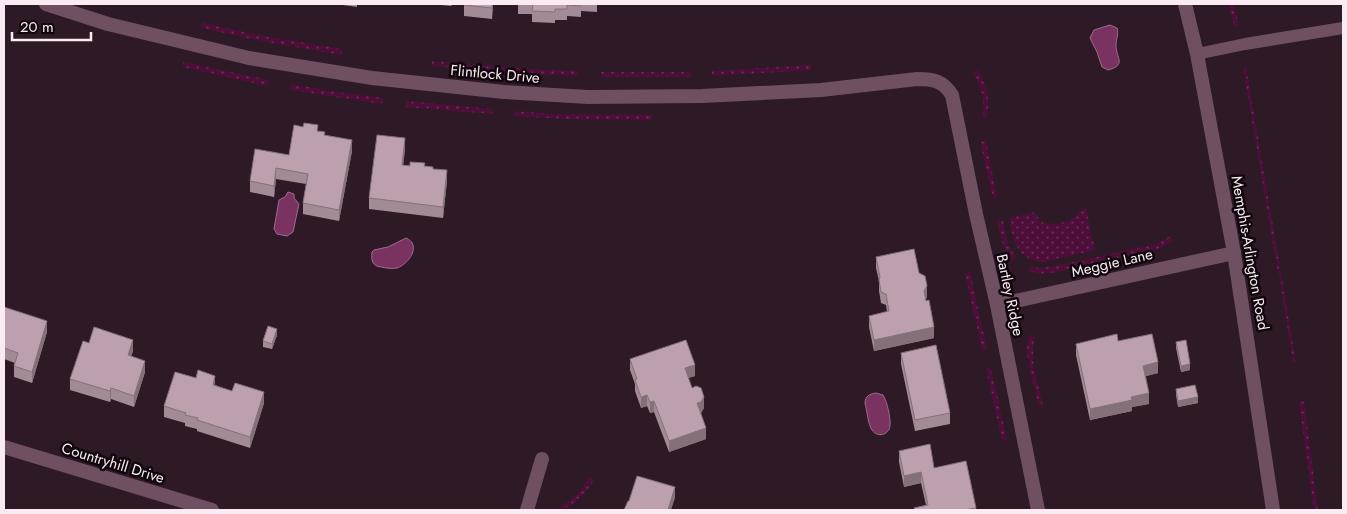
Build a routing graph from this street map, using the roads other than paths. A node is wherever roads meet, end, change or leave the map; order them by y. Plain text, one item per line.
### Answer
1 (46, 4) edge
2 (1185, 4) edge
3 (1343, 28) edge
4 (1198, 54) junction
5 (947, 87) joint
6 (1234, 253) junction
7 (997, 305) junction
8 (4, 447) edge
9 (542, 459) dead end
10 (212, 510) edge
11 (527, 510) edge
12 (1038, 510) edge
13 (1274, 510) edge

1 - 5 street, Flintlock Drive
2 - 4 street, Memphis-Arlington Road
3 - 4 lane
4 - 6 street, Memphis-Arlington Road
5 - 7 street, Bartley Ridge
6 - 7 street, Meggie Lane
6 - 13 street, Memphis-Arlington Road
7 - 12 street, Bartley Ridge
8 - 10 street, Countryhill Drive
9 - 11 street

